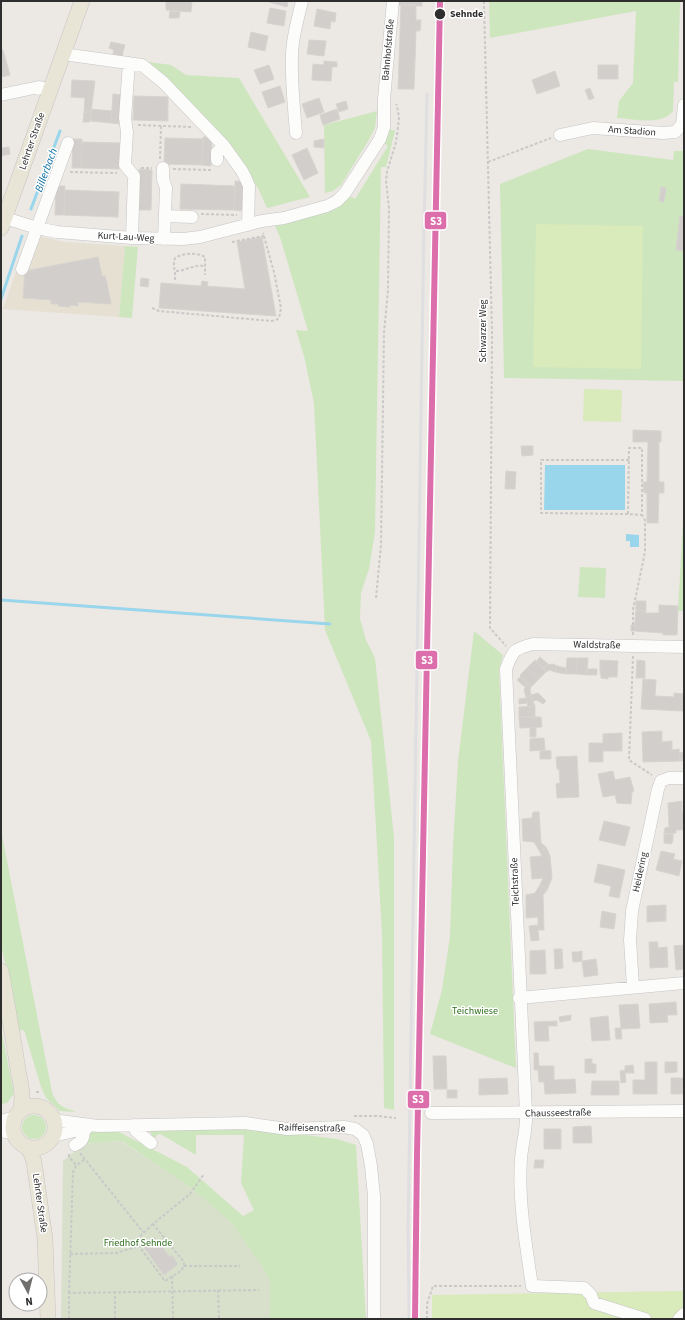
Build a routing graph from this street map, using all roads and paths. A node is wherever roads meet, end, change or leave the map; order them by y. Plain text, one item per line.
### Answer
1 (82, 1) edge
2 (302, 1) edge
3 (393, 1) edge
4 (484, 1) edge
5 (63, 54) junction
6 (129, 63) junction
7 (50, 90) junction
8 (1, 95) edge
9 (384, 98) junction
10 (684, 105) edge
11 (126, 125) junction
12 (161, 126) junction
13 (206, 127) junction
14 (296, 133) dead end
15 (560, 135) joint
16 (68, 143) dead end
17 (224, 146) junction
18 (373, 149) joint
19 (488, 162) junction
20 (215, 165) joint
21 (162, 168) junction
22 (129, 170) junction
23 (58, 171) junction
24 (165, 216) junction
25 (192, 217) joint
26 (248, 220) junction
27 (262, 221) junction
28 (3, 223) edge
29 (37, 228) junction
30 (264, 236) junction
31 (132, 238) junction
32 (164, 240) junction
33 (230, 242) dead end
34 (204, 266) junction
35 (22, 269) dead end
36 (176, 271) junction
37 (205, 275) dead end
38 (175, 280) dead end
39 (152, 308) dead end
40 (629, 460) junction
41 (628, 514) junction
42 (642, 514) junction
43 (376, 598) dead end
44 (634, 646) junction
45 (684, 647) edge
46 (512, 653) junction
47 (684, 778) edge
48 (661, 781) junction
49 (1, 971) edge
50 (684, 983) edge
51 (634, 987) junction
52 (519, 998) junction
53 (11, 1021) junction
54 (40, 1107) junction
55 (684, 1111) edge
56 (431, 1113) dead end
57 (526, 1113) junction
58 (18, 1114) junction
59 (53, 1118) junction
60 (1, 1121) edge
61 (134, 1125) junction
62 (98, 1126) junction
63 (84, 1129) junction
64 (1, 1131) edge
65 (50, 1140) junction
66 (21, 1141) junction
67 (151, 1142) dead end
68 (75, 1145) joint
69 (84, 1159) junction
70 (204, 1174) dead end
71 (153, 1224) junction
72 (144, 1232) junction
73 (45, 1239) junction
74 (140, 1246) junction
75 (70, 1254) junction
76 (184, 1266) junction
77 (240, 1266) dead end
78 (172, 1276) junction
79 (532, 1286) junction
80 (218, 1290) junction
81 (259, 1290) dead end
82 (172, 1291) junction
83 (69, 1293) junction
84 (116, 1293) junction
85 (684, 1314) edge
86 (48, 1319) edge
87 (69, 1319) edge
88 (115, 1319) edge
89 (173, 1319) edge
90 (219, 1319) edge
91 (374, 1319) edge
92 (427, 1319) edge
93 (645, 1319) edge
94 (679, 1319) edge

1 - 5 main road, Lehrter Straße
2 - 14 street
3 - 9 street, Bahnhofstraße
4 - 19 path, Schwarzer Weg
5 - 6 street
5 - 7 main road, Lehrter Straße
6 - 11 street
6 - 13 street
7 - 8 street
7 - 28 main road, Lehrter Straße
9 - 18 street, Bahnhofstraße
9 - 43 path
10 - 15 street, Am Stadion
11 - 12 path
11 - 22 street
12 - 13 path
12 - 21 path
13 - 17 street
15 - 19 path
16 - 23 street
17 - 20 street
17 - 26 street
18 - 27 street, Kurt-Lau-Weg
19 - 46 path, Schwarzer Weg
20 - 21 path
21 - 22 path
21 - 24 street
22 - 23 path
22 - 31 street
23 - 29 street
24 - 25 street
24 - 32 street
25 - 26 path
26 - 27 street, Kurt-Lau-Weg
26 - 32 street, Kurt-Lau-Weg
27 - 30 path
28 - 29 street, Kurt-Lau-Weg
29 - 31 street, Kurt-Lau-Weg
29 - 35 street
30 - 33 path
30 - 39 path
31 - 32 street, Kurt-Lau-Weg
34 - 36 path
34 - 36 path
34 - 37 path
36 - 38 path
40 - 41 path
40 - 41 path
40 - 42 path
41 - 42 path
42 - 44 path
44 - 45 street, Waldstraße
44 - 46 street, Waldstraße
44 - 48 path
46 - 52 street, Teichstraße
47 - 48 street
48 - 51 street, Heidering
49 - 53 main road
50 - 51 street
51 - 52 street
52 - 57 street, Teichstraße
53 - 54 main road
53 - 58 main road
54 - 58 main road
54 - 59 main road
55 - 57 street, Chausseestraße
56 - 57 street, Chausseestraße
57 - 79 street, Teichstraße
58 - 60 street
58 - 66 main road
59 - 62 street, Raiffeisenstraße
59 - 65 main road
61 - 62 street, Raiffeisenstraße
61 - 67 street
61 - 91 street, Raiffeisenstraße
62 - 63 street, Raiffeisenstraße
63 - 65 street, Raiffeisenstraße
63 - 68 street
64 - 66 street
65 - 66 main road
65 - 73 main road, Lehrter Straße
66 - 73 main road, Lehrter Straße
68 - 69 path
69 - 72 path
69 - 75 path
70 - 71 path
71 - 72 path
71 - 76 path
72 - 74 path
73 - 86 main road
74 - 75 path
74 - 78 path
75 - 83 path
76 - 77 path
76 - 78 path
78 - 82 path
79 - 92 path
79 - 93 street
80 - 81 path
80 - 82 path
80 - 90 path
82 - 84 path
82 - 89 path
83 - 84 path
83 - 87 path
84 - 88 path
85 - 94 street

